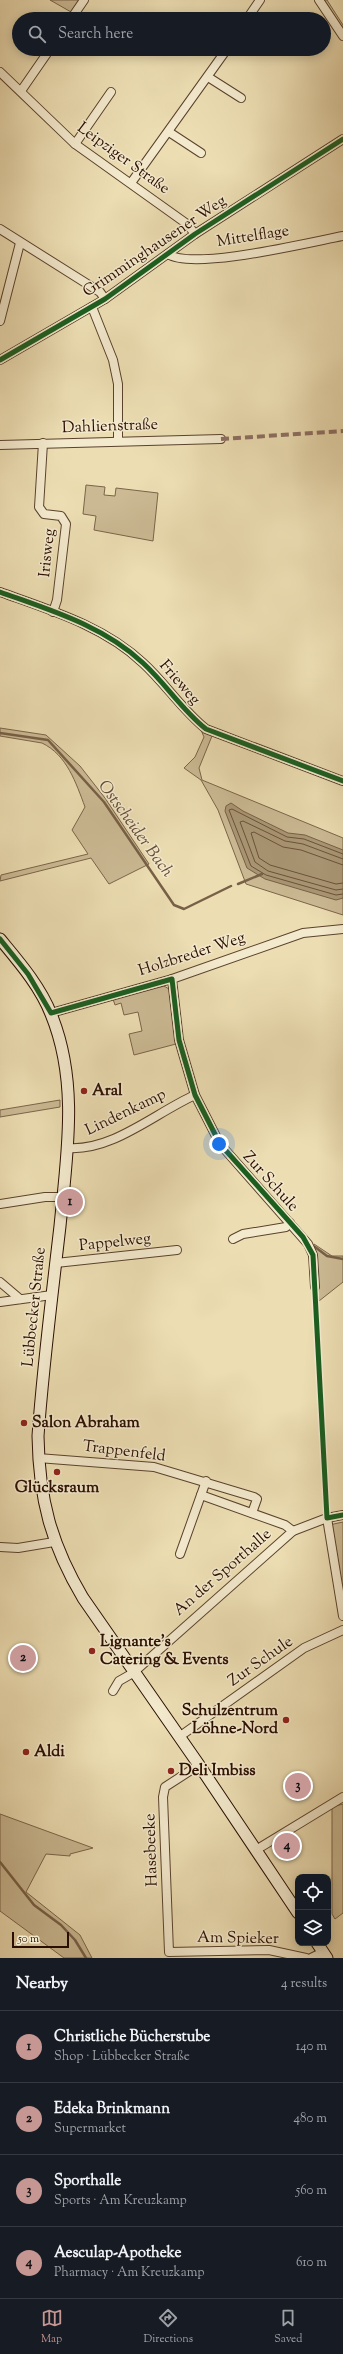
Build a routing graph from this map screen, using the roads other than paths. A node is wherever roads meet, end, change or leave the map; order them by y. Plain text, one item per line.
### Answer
1 (84, 0) edge
2 (260, 0) edge
3 (319, 0) edge
4 (76, 12) edge
5 (252, 12) edge
6 (327, 12) edge
7 (331, 18) edge
8 (343, 36) edge
9 (45, 56) edge
10 (222, 56) edge
11 (0, 72) edge
12 (208, 77) junction
13 (21, 91) junction
14 (111, 92) dead end
15 (241, 98) dead end
16 (169, 132) junction
17 (343, 139) edge
18 (75, 144) junction
19 (201, 153) dead end
20 (131, 183) junction
21 (0, 229) edge
22 (195, 234) junction
23 (343, 236) edge
24 (20, 243) junction
25 (168, 254) junction
26 (105, 299) junction
27 (92, 307) junction
28 (0, 320) edge
29 (0, 360) edge
30 (221, 439) dead end
31 (118, 441) junction
32 (43, 443) junction
33 (0, 445) edge
34 (0, 592) edge
35 (53, 612) junction
36 (343, 782) edge
37 (343, 929) edge
38 (0, 939) edge
39 (172, 979) junction
40 (51, 1013) junction
41 (196, 1095) junction
42 (68, 1148) junction
43 (63, 1197) junction
44 (0, 1204) edge
45 (290, 1223) junction
46 (233, 1239) dead end
47 (177, 1250) dead end
48 (56, 1263) junction
49 (0, 1282) edge
50 (315, 1287) dead end
51 (52, 1296) junction
52 (20, 1299) junction
53 (0, 1302) edge
54 (38, 1458) junction
55 (206, 1481) junction
56 (201, 1495) junction
57 (252, 1512) junction
58 (343, 1515) edge
59 (327, 1518) junction
60 (293, 1531) junction
61 (54, 1542) junction
62 (0, 1547) edge
63 (180, 1554) dead end
64 (343, 1616) edge
65 (343, 1630) edge
66 (133, 1672) junction
67 (113, 1691) dead end
68 (180, 1737) junction
69 (199, 1765) junction
70 (343, 1797) edge
71 (256, 1850) junction
72 (296, 1910) edge
73 (322, 1951) edge
74 (169, 1952) joint
75 (306, 1958) edge
76 (311, 1958) edge

1 - 4 street
2 - 5 street
3 - 6 street
7 - 8 street
9 - 13 street
10 - 12 street
11 - 13 street, Leipziger Straße
12 - 15 street
12 - 16 street
13 - 18 street, Leipziger Straße
14 - 18 street
16 - 19 street
16 - 20 street
17 - 22 street, Grimminghausener Weg
18 - 20 street, Leipziger Straße
20 - 22 street, Leipziger Straße
21 - 24 street
22 - 25 street, Grimminghausener Weg
23 - 25 street, Mittelflage
24 - 26 street
24 - 28 street
25 - 26 street, Grimminghausener Weg
26 - 27 street, Grimminghausener Weg
27 - 29 street, Grimminghausener Weg
27 - 31 street
30 - 31 street, Dahlienstraße
31 - 32 street, Dahlienstraße
32 - 33 street, Dahlienstraße
32 - 35 street, Irisweg
34 - 35 street, Frieweg
35 - 36 street, Frieweg
37 - 39 street, Holzbreder Weg
38 - 40 main road, Lübbecker Straße
39 - 40 street, Holzbreder Weg
39 - 41 street, Zur Schule
40 - 42 main road, Lübbecker Straße
41 - 42 street, Lindenkamp
41 - 45 street, Zur Schule
42 - 43 main road, Lübbecker Straße
43 - 44 street
43 - 48 main road, Lübbecker Straße
45 - 46 street
45 - 50 street, Zur Schule
47 - 48 street, Pappelweg
48 - 51 main road, Lübbecker Straße
49 - 52 street
51 - 52 street
51 - 54 main road, Lübbecker Straße
52 - 53 street
54 - 55 street, Trappenfeld
54 - 61 main road, Lübbecker Straße
55 - 56 street
55 - 57 street, Trappenfeld
56 - 57 street
56 - 63 street
57 - 60 street
58 - 59 street, An der Sporthalle
59 - 60 street, An der Sporthalle
59 - 64 street
60 - 66 street, An der Sporthalle
61 - 62 street
61 - 66 main road, Lübbecker Straße
65 - 68 street, Zur Schule
66 - 67 street
66 - 68 main road, Lübbecker Straße
68 - 69 main road, Lübbecker Straße
69 - 71 main road, Lübbecker Straße
69 - 74 street, Hasebeeke
70 - 71 street
71 - 72 main road, Lübbecker Straße
73 - 76 street
74 - 75 street, Am Spieker

